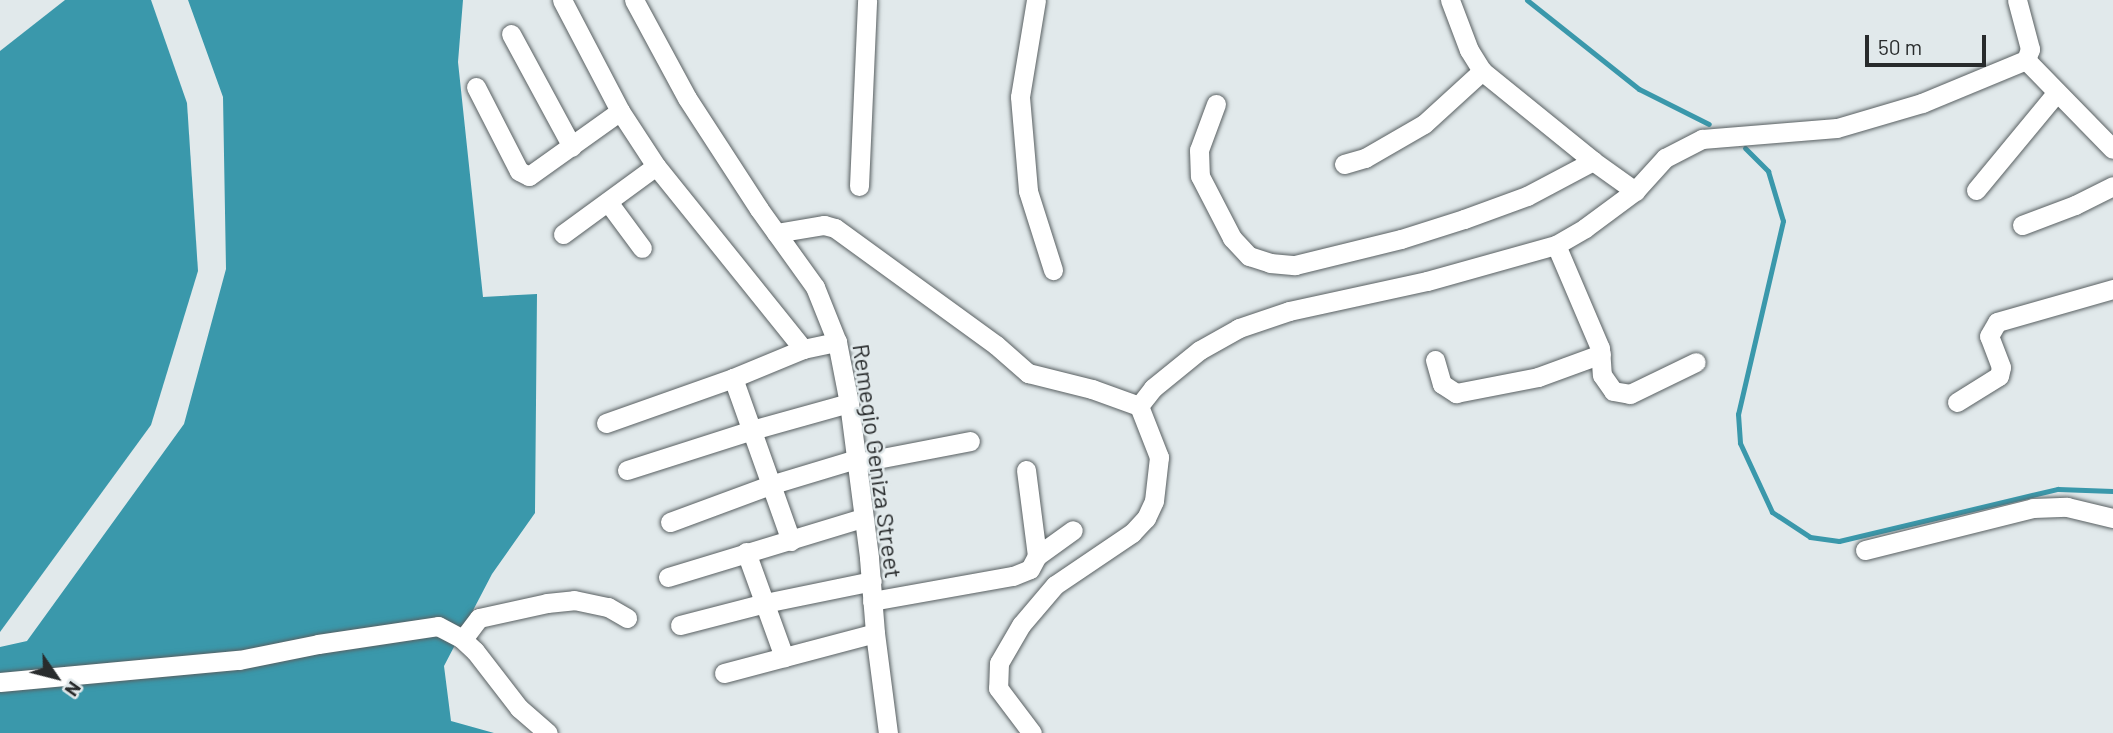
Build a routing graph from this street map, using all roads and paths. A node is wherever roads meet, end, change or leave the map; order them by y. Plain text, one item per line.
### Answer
1 (562, 0) edge
2 (634, 0) edge
3 (867, 0) edge
4 (1036, 0) edge
5 (1450, 0) edge
6 (2017, 0) edge
7 (510, 34) dead end
8 (2026, 60) junction
9 (1482, 71) junction
10 (477, 87) dead end
11 (2057, 92) junction
12 (1216, 104) dead end
13 (620, 111) junction
14 (572, 146) junction
15 (2113, 149) edge
16 (1593, 161) junction
17 (1344, 164) dead end
18 (656, 166) junction
19 (859, 186) dead end
20 (2113, 186) edge
21 (1976, 190) dead end
22 (1635, 191) junction
23 (608, 202) junction
24 (2022, 225) dead end
25 (776, 233) junction
26 (564, 234) dead end
27 (1556, 245) junction
28 (642, 248) dead end
29 (1053, 270) dead end
30 (2113, 289) edge
31 (837, 342) junction
32 (803, 349) junction
33 (1601, 354) junction
34 (1434, 360) dead end
35 (1696, 362) dead end
36 (733, 379) junction
37 (1956, 402) dead end
38 (849, 403) junction
39 (1139, 405) junction
40 (606, 423) dead end
41 (752, 430) junction
42 (970, 441) dead end
43 (856, 461) junction
44 (627, 470) dead end
45 (1027, 470) dead end
46 (770, 485) junction
47 (862, 518) junction
48 (2113, 519) edge
49 (670, 522) dead end
50 (1073, 530) dead end
51 (791, 541) junction
52 (1865, 550) dead end
53 (747, 552) junction
54 (1037, 556) junction
55 (668, 577) dead end
56 (872, 581) junction
57 (872, 601) junction
58 (765, 603) junction
59 (627, 618) dead end
60 (680, 625) dead end
61 (875, 633) junction
62 (463, 639) junction
63 (784, 657) junction
64 (724, 673) dead end
65 (0, 682) edge
66 (548, 733) edge
67 (888, 733) edge
68 (1032, 733) edge

1 - 13 street
2 - 25 street, Remegio Geniza Street
3 - 19 street
4 - 29 street
5 - 9 street
6 - 8 street
7 - 14 street
8 - 11 street
8 - 22 street
9 - 16 street
9 - 17 street
10 - 14 street
11 - 15 street
11 - 21 street
12 - 16 street
13 - 14 street
13 - 18 street
16 - 22 street
18 - 23 street
18 - 32 street
20 - 24 street
22 - 27 street
23 - 26 street
23 - 28 street
25 - 31 street, Remegio Geniza Street
25 - 39 street
27 - 33 street
27 - 39 street
30 - 37 street
31 - 32 street
31 - 38 street, Remegio Geniza Street
32 - 36 street
33 - 34 street
33 - 35 street
36 - 40 street
36 - 41 street
38 - 41 street
38 - 43 street, Remegio Geniza Street
39 - 68 street
41 - 44 street
41 - 46 street
42 - 43 street
43 - 46 street
43 - 47 street, Remegio Geniza Street
45 - 54 street
46 - 49 street
46 - 51 street
47 - 51 street
47 - 56 street, Remegio Geniza Street
48 - 52 street
50 - 54 street
51 - 53 street
53 - 55 street
53 - 58 street
54 - 57 street
56 - 57 street, Remegio Geniza Street
56 - 58 street
57 - 61 street, Remegio Geniza Street
58 - 60 street
58 - 63 street
59 - 62 street
61 - 63 street
61 - 67 street, Remegio Geniza Street
62 - 65 street
62 - 66 street
63 - 64 street

